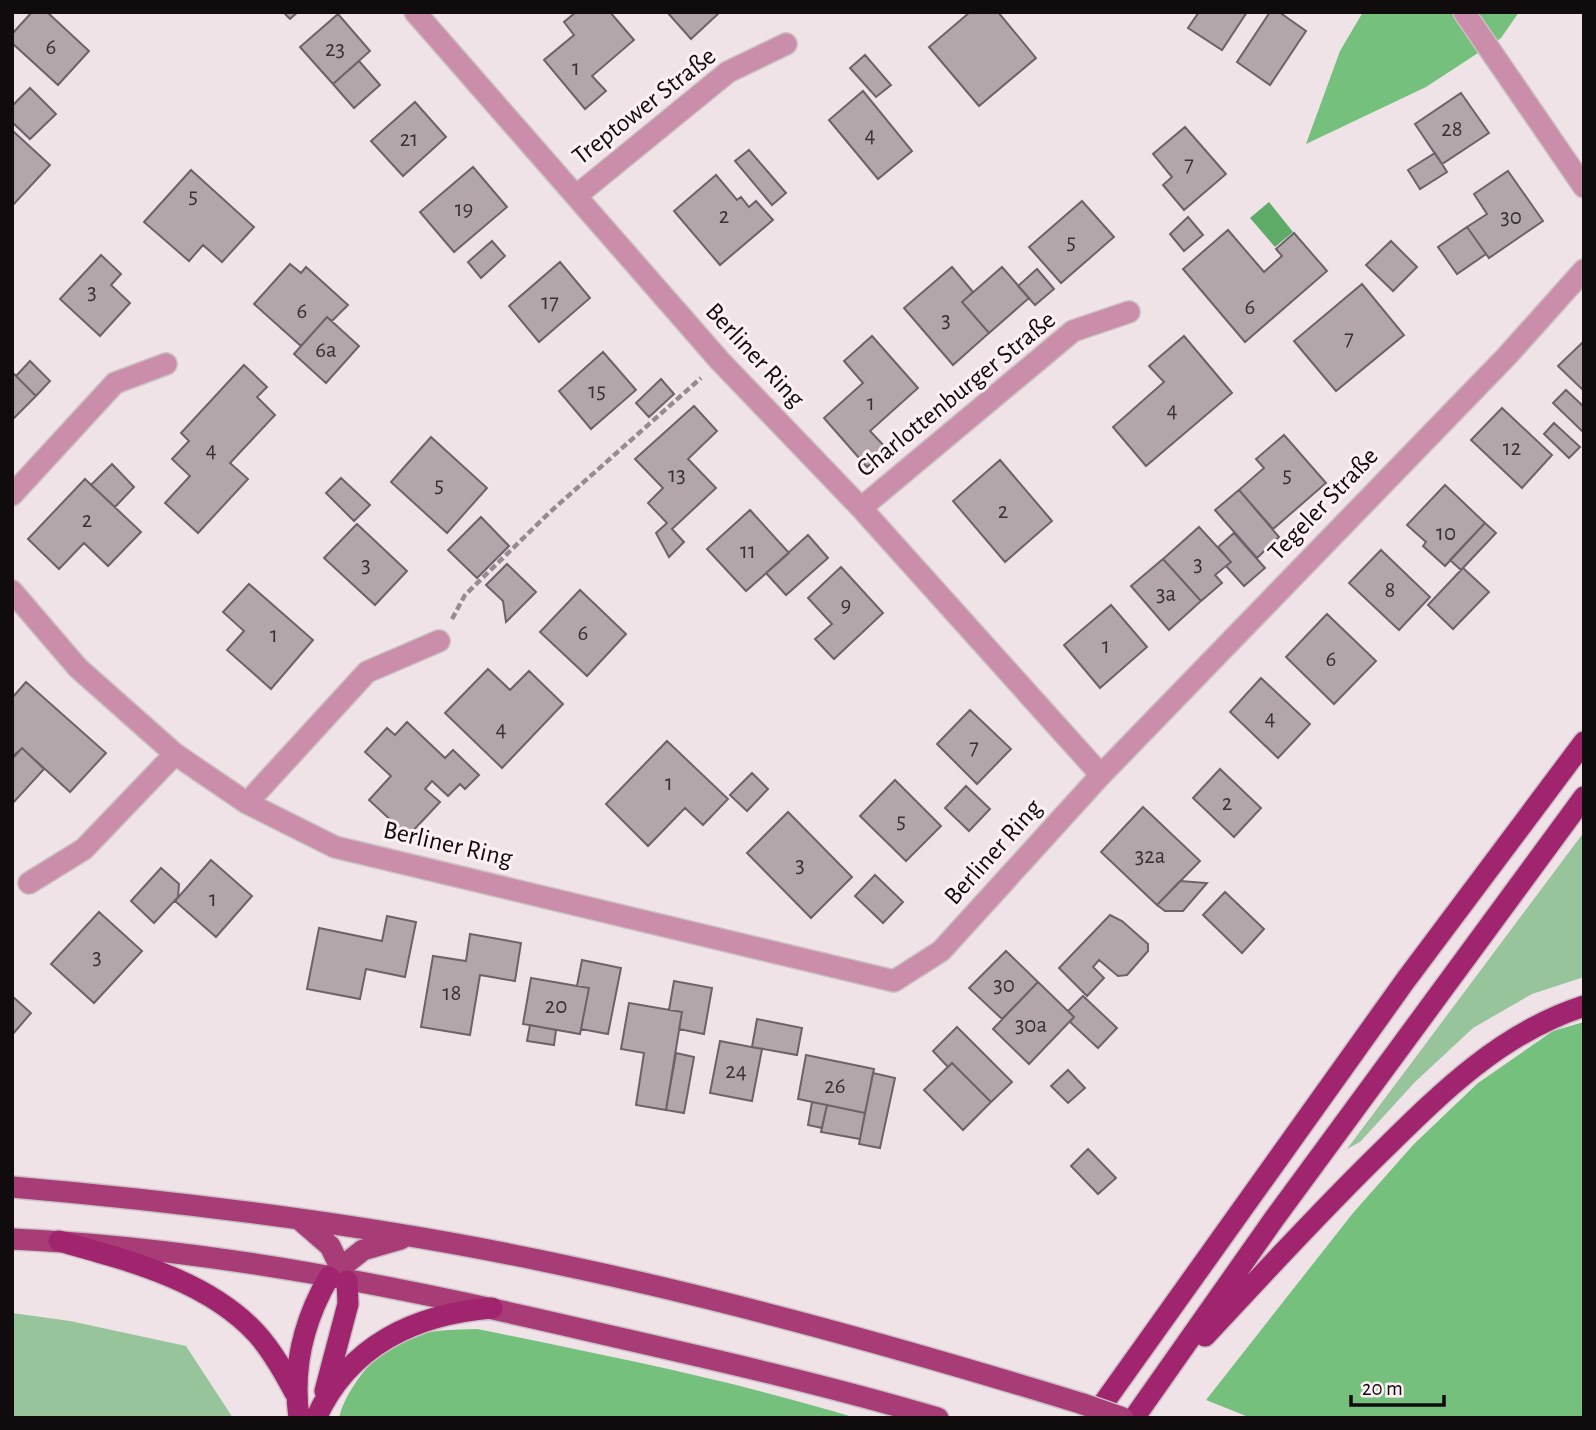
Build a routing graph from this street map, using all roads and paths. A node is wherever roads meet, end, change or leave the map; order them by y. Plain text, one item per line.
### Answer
1 (415, 12) edge
2 (1464, 12) edge
3 (786, 44) dead end
4 (1584, 187) edge
5 (576, 196) junction
6 (1584, 270) edge
7 (1129, 312) dead end
8 (720, 361) junction
9 (166, 364) dead end
10 (12, 495) edge
11 (861, 508) junction
12 (12, 592) edge
13 (439, 641) joint
14 (1584, 742) edge
15 (175, 754) junction
16 (1101, 775) junction
17 (1584, 797) edge
18 (247, 803) junction
19 (29, 883) dead end
20 (1584, 1006) edge
21 (12, 1187) edge
22 (297, 1219) junction
23 (414, 1237) junction
24 (12, 1239) edge
25 (59, 1241) junction
26 (339, 1274) junction
27 (492, 1308) junction
28 (295, 1393) junction
29 (1149, 1396) junction
30 (319, 1410) edge
31 (299, 1418) edge
32 (938, 1418) edge
33 (1093, 1418) edge
34 (1124, 1418) edge
35 (1134, 1418) edge

1 - 5 street, Berliner Ring
2 - 4 street
3 - 5 street, Treptower Straße
5 - 8 street, Berliner Ring
6 - 16 street, Tegeler Straße
7 - 11 street, Charlottenburger Straße
8 - 11 street, Berliner Ring
8 - 13 path
9 - 10 street
11 - 16 street, Berliner Ring
12 - 15 street, Berliner Ring
13 - 18 street
14 - 33 highway
15 - 18 street, Berliner Ring
15 - 19 street
16 - 18 street, Berliner Ring
17 - 29 highway
20 - 29 highway
21 - 22 main road
22 - 23 main road
22 - 26 main road
23 - 26 main road
23 - 34 main road, bridge
24 - 25 main road
25 - 26 main road
25 - 28 highway
26 - 27 main road
26 - 28 highway
26 - 30 highway
27 - 30 highway
27 - 32 main road
28 - 31 highway
29 - 35 highway

